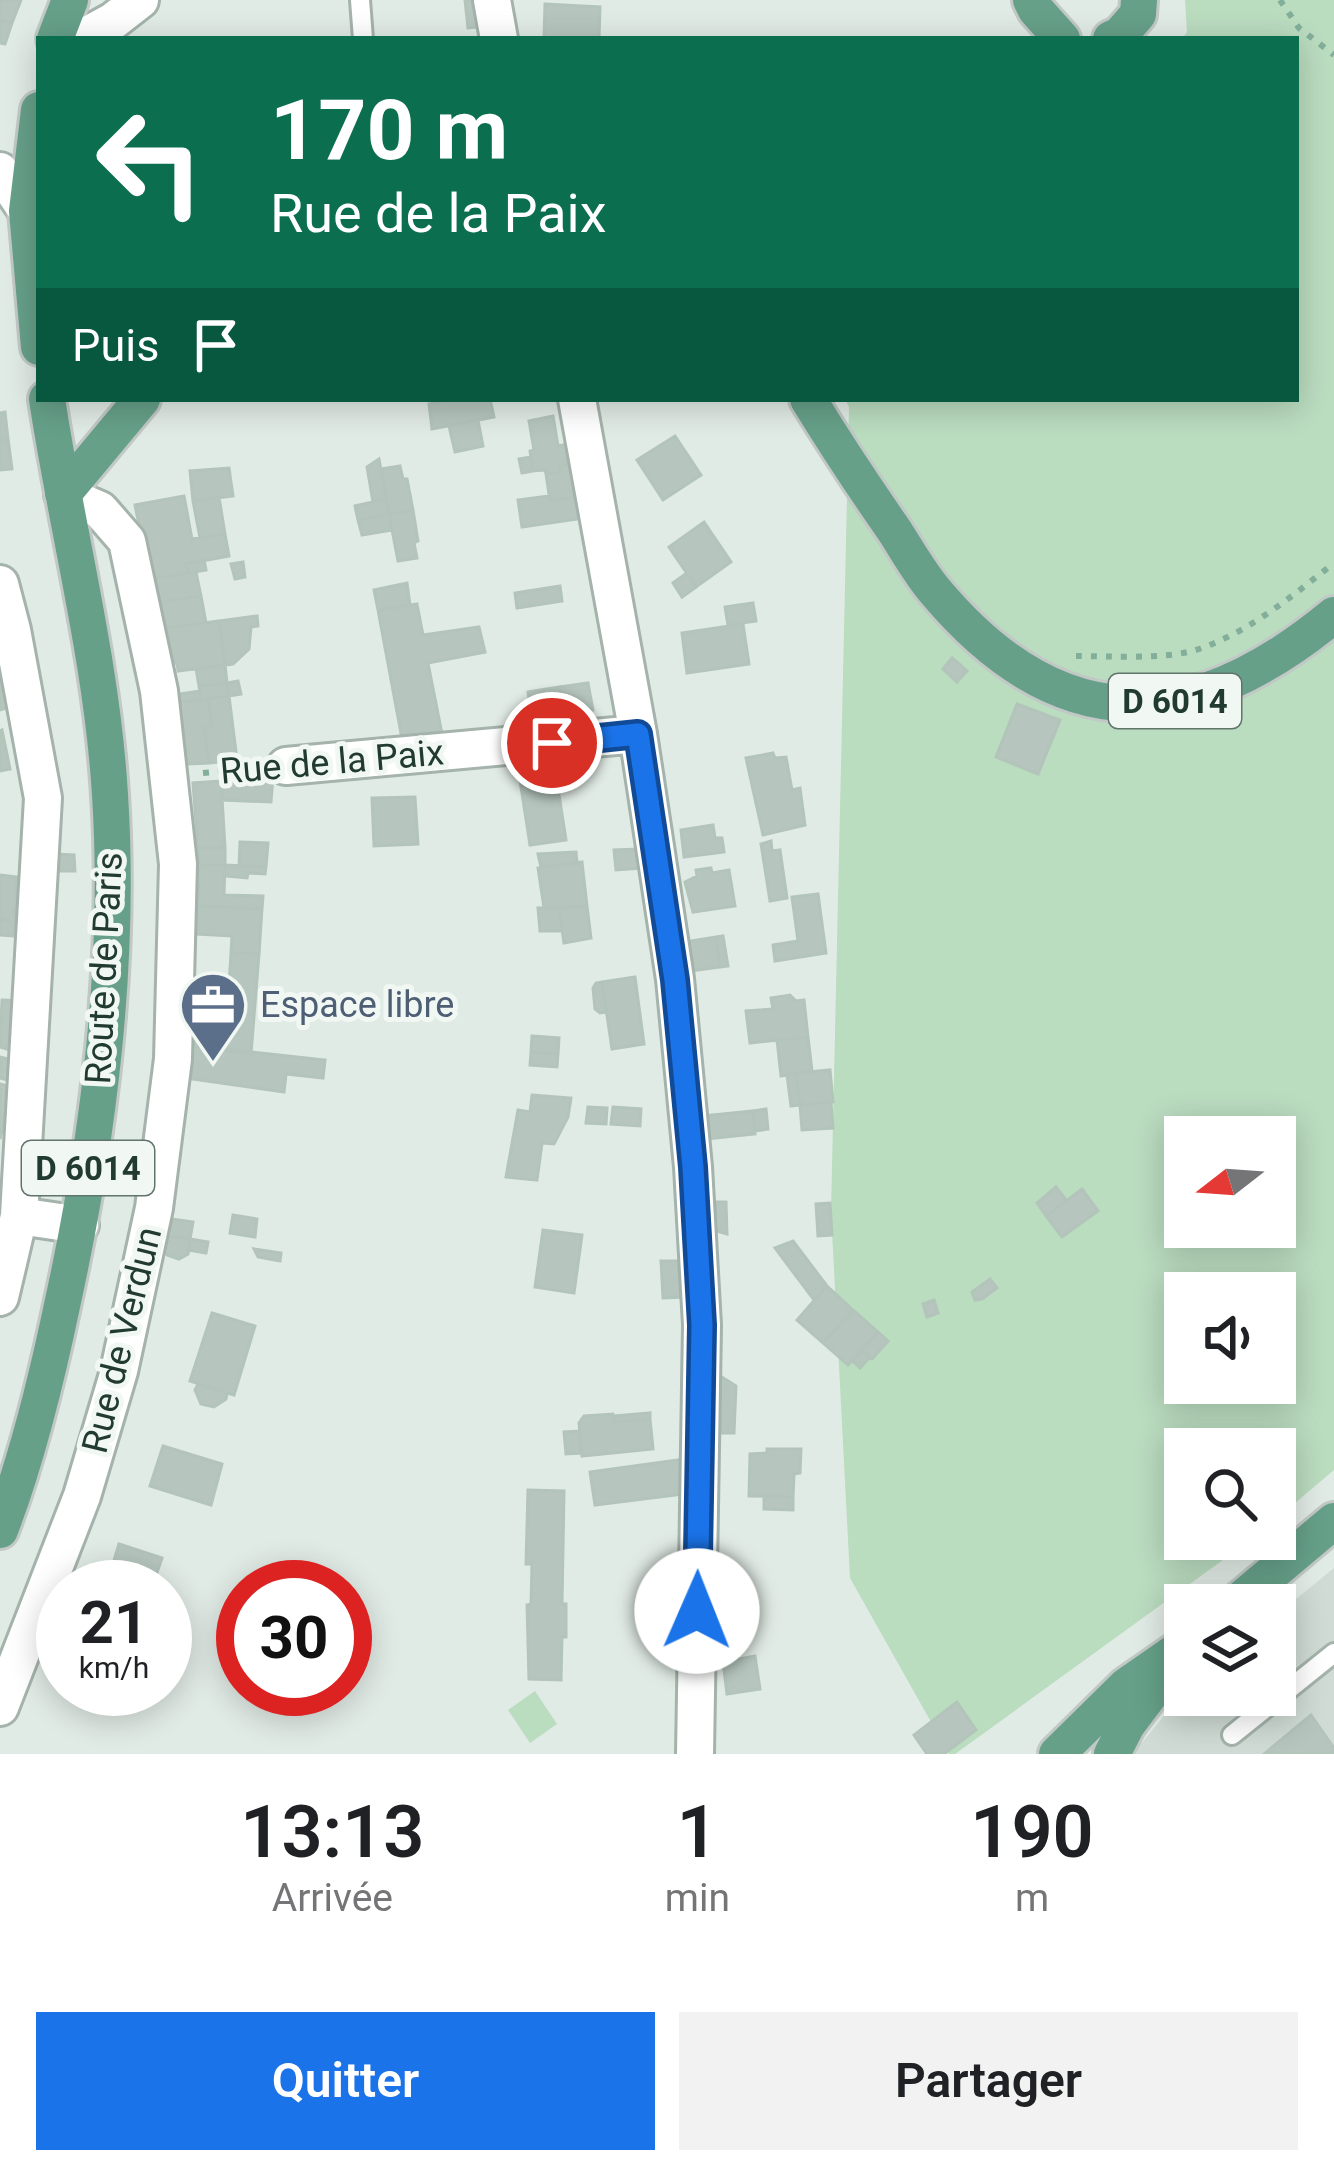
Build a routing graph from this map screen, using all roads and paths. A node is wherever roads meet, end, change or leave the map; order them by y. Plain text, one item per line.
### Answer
1 (70, 0) edge
2 (140, 0) edge
3 (360, 0) edge
4 (492, 0) edge
5 (1031, 0) edge
6 (1138, 0) edge
7 (1280, 0) edge
8 (56, 36) edge
9 (86, 36) edge
10 (363, 36) edge
11 (498, 36) edge
12 (1059, 36) edge
13 (1116, 36) edge
14 (1334, 55) edge
15 (36, 135) edge
16 (0, 171) edge
17 (27, 211) junction
18 (36, 313) edge
19 (139, 402) edge
20 (578, 402) edge
21 (810, 402) edge
22 (58, 406) edge
23 (59, 477) junction
24 (1334, 563) edge
25 (0, 584) edge
26 (1334, 615) edge
27 (1073, 656) dead end
28 (638, 734) junction
29 (286, 766) joint
30 (169, 776) junction
31 (19, 1216) junction
32 (80, 1225) junction
33 (0, 1297) edge
34 (1334, 1521) edge
35 (0, 1530) edge
36 (1259, 1584) edge
37 (1334, 1653) edge
38 (1164, 1661) edge
39 (1164, 1675) edge
40 (0, 1707) edge
41 (1232, 1735) dead end
42 (695, 1754) edge
43 (1057, 1754) edge
44 (1112, 1754) edge

1 - 8 main road
2 - 9 street
3 - 10 lane
4 - 11 street
5 - 12 main road
6 - 13 main road
7 - 14 path
15 - 17 main road
16 - 17 street
17 - 18 main road
19 - 23 main road
20 - 28 street
21 - 26 main road, D 6014
22 - 23 main road, Route de Paris
23 - 30 street, Rue de Verdun
23 - 32 main road, Route de Paris / D 6014
24 - 27 path
25 - 31 street
28 - 29 street, Rue de la Paix
28 - 42 street
29 - 30 path, Rue de la Paix
30 - 40 street, Rue de Verdun
31 - 32 street
31 - 33 street
32 - 35 main road, Route de Paris / D 6014
34 - 36 main road
37 - 41 lane
38 - 43 main road
39 - 44 main road

